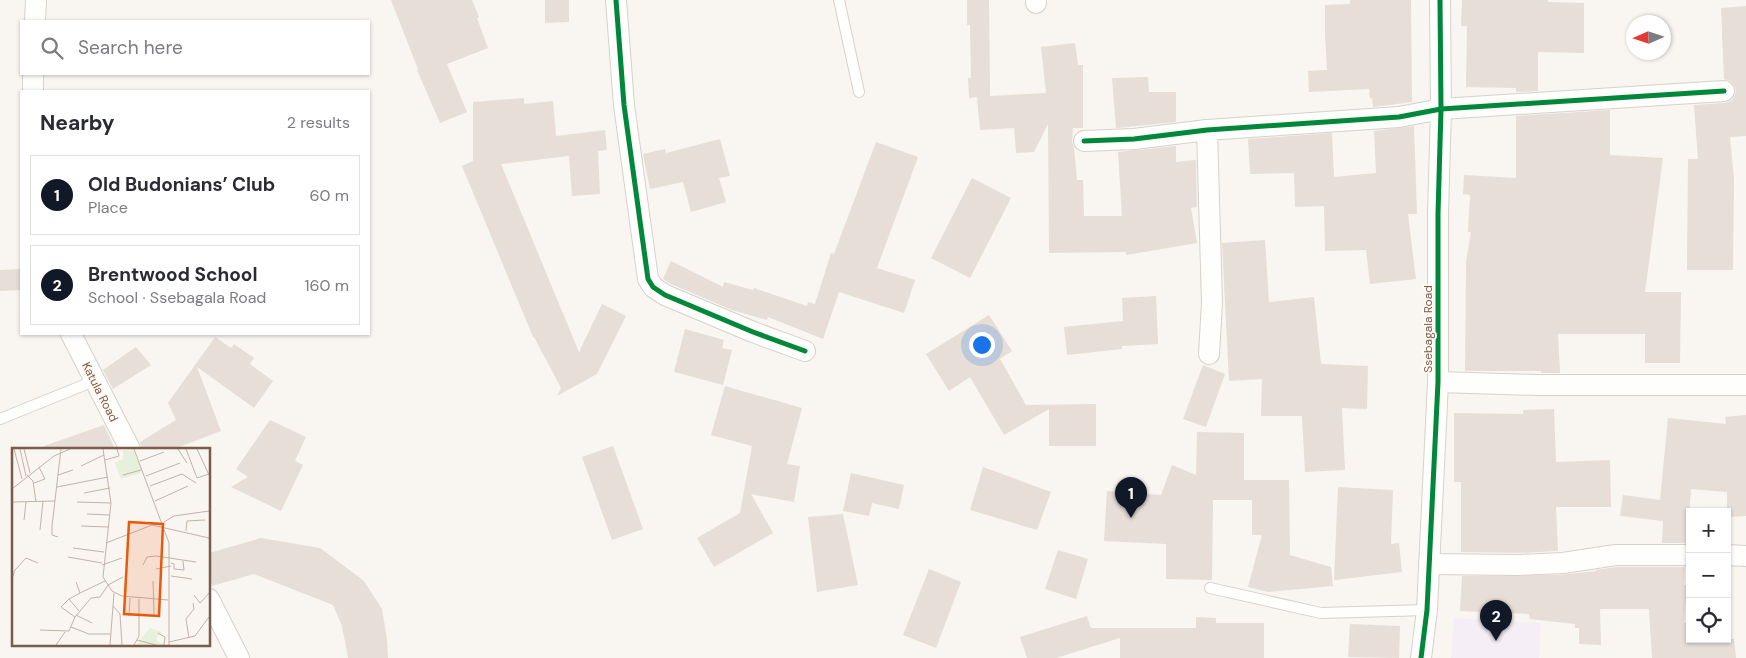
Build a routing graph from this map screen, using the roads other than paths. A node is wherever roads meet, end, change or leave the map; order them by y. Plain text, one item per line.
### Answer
1 (36, 0) edge
2 (616, 0) edge
3 (839, 0) edge
4 (1440, 0) edge
5 (35, 20) edge
6 (33, 75) edge
7 (33, 90) edge
8 (1724, 91) dead end
9 (859, 92) dead end
10 (1441, 109) junction
11 (1207, 130) junction
12 (1084, 141) dead end
13 (71, 335) edge
14 (805, 351) dead end
15 (1209, 354) dead end
16 (94, 381) junction
17 (1438, 382) junction
18 (1746, 385) edge
19 (0, 419) edge
20 (129, 448) edge
21 (1686, 555) edge
22 (1731, 556) edge
23 (1746, 556) edge
24 (1429, 564) junction
25 (1210, 588) dead end
26 (210, 602) edge
27 (1427, 610) junction
28 (239, 658) edge
29 (1421, 658) edge

1 - 5 street
2 - 14 street
3 - 9 lane
4 - 10 street, Ssebagala Road
6 - 7 street
8 - 10 street
10 - 11 street
10 - 17 street, Ssebagala Road
11 - 12 street
11 - 15 street
13 - 16 street, Katula Road
16 - 19 lane
16 - 20 street, Katula Road
17 - 18 street
17 - 24 street, Ssebagala Road
21 - 24 street
22 - 23 street
24 - 27 street, Ssebagala Road
25 - 27 lane
26 - 28 street
27 - 29 street, Ssebagala Road

